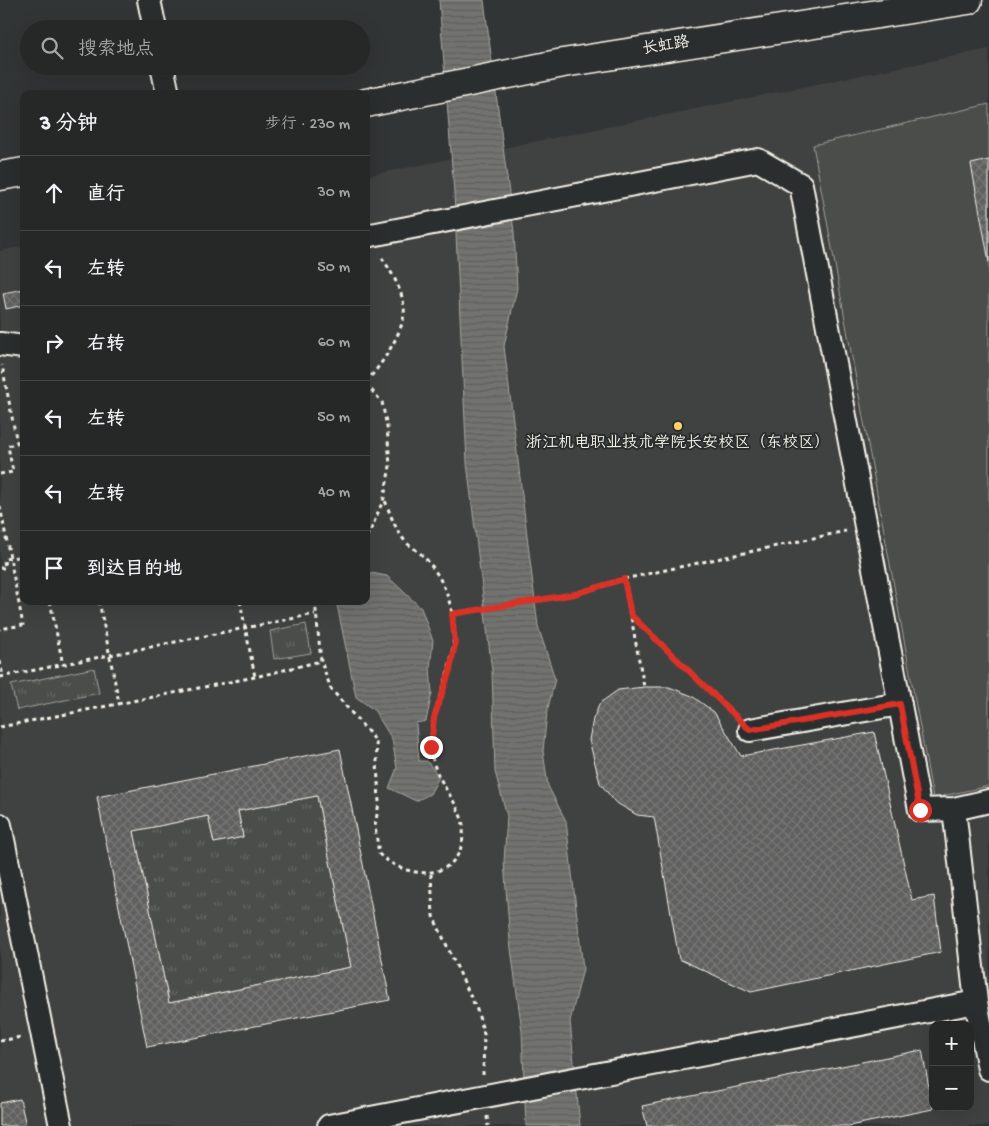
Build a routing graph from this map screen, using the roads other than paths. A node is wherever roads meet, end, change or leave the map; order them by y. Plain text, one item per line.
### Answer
1 (149, 0) edge
2 (968, 0) edge
3 (153, 20) edge
4 (164, 75) edge
5 (167, 90) edge
6 (370, 102) edge
7 (20, 173) edge
8 (0, 176) edge
9 (370, 235) edge
10 (20, 348) edge
11 (1, 354) edge
12 (900, 704) junction
13 (750, 730) road end
14 (989, 801) edge
15 (954, 808) junction
16 (0, 825) edge
17 (976, 1002) junction
18 (989, 1069) edge
19 (61, 1126) edge
20 (329, 1126) edge

1 - 3 street
2 - 6 main road, 长虹路
4 - 5 street
7 - 8 main road
9 - 12 street
10 - 11 street
12 - 13 street
12 - 15 street
14 - 15 street
15 - 17 street
16 - 19 street
17 - 18 street
17 - 20 street

